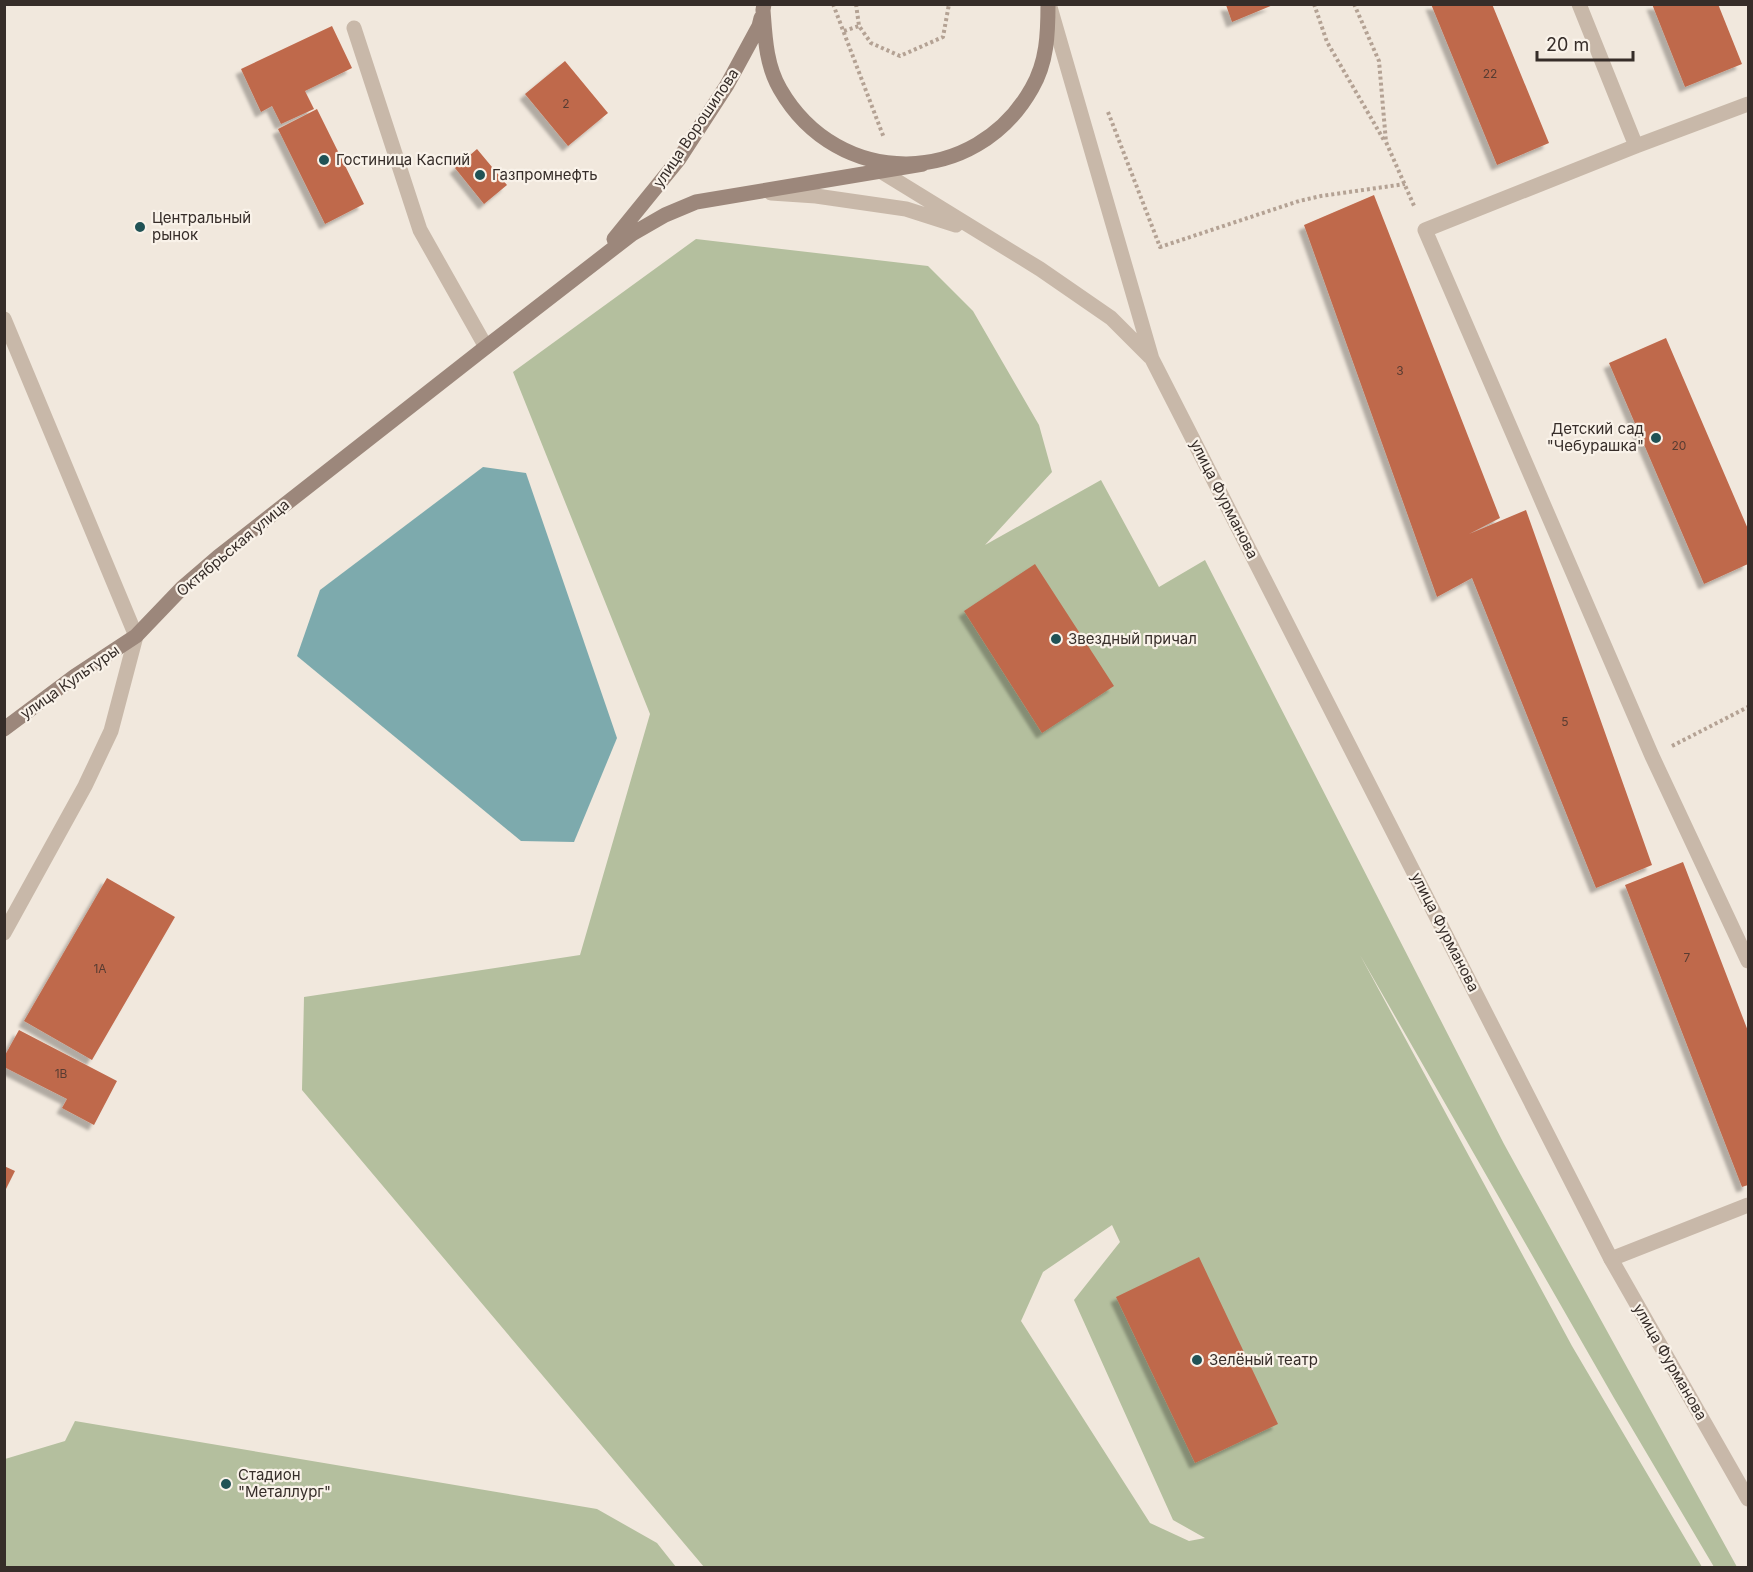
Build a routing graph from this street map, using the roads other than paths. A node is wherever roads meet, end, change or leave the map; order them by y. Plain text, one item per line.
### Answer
1 (1048, 4) edge
2 (1579, 4) edge
3 (764, 7) edge
4 (354, 28) dead end
5 (1749, 104) edge
6 (1636, 146) junction
7 (851, 154) junction
8 (923, 164) junction
9 (883, 171) junction
10 (750, 193) junction
11 (996, 242) junction
12 (593, 264) junction
13 (4, 319) edge
14 (486, 347) junction
15 (1152, 359) junction
16 (136, 636) junction
17 (4, 729) edge
18 (4, 933) edge
19 (1749, 961) edge
20 (1749, 1205) edge
21 (1611, 1259) junction
22 (1749, 1499) edge

1 - 8 main road
1 - 15 street
2 - 6 street
3 - 7 main road
3 - 12 main road, улица Ворошилова
4 - 14 street
5 - 6 street
6 - 19 street
7 - 8 main road
7 - 9 street
8 - 9 main road
9 - 10 main road
9 - 11 street
10 - 11 street
10 - 12 main road
11 - 15 street
12 - 14 main road, Октябрьская улица
13 - 16 street
14 - 16 main road, Октябрьская улица
15 - 21 street, улица Фурманова
16 - 17 main road, улица Культуры
16 - 18 street, Октябрьская улица
20 - 21 street
21 - 22 street, улица Фурманова

